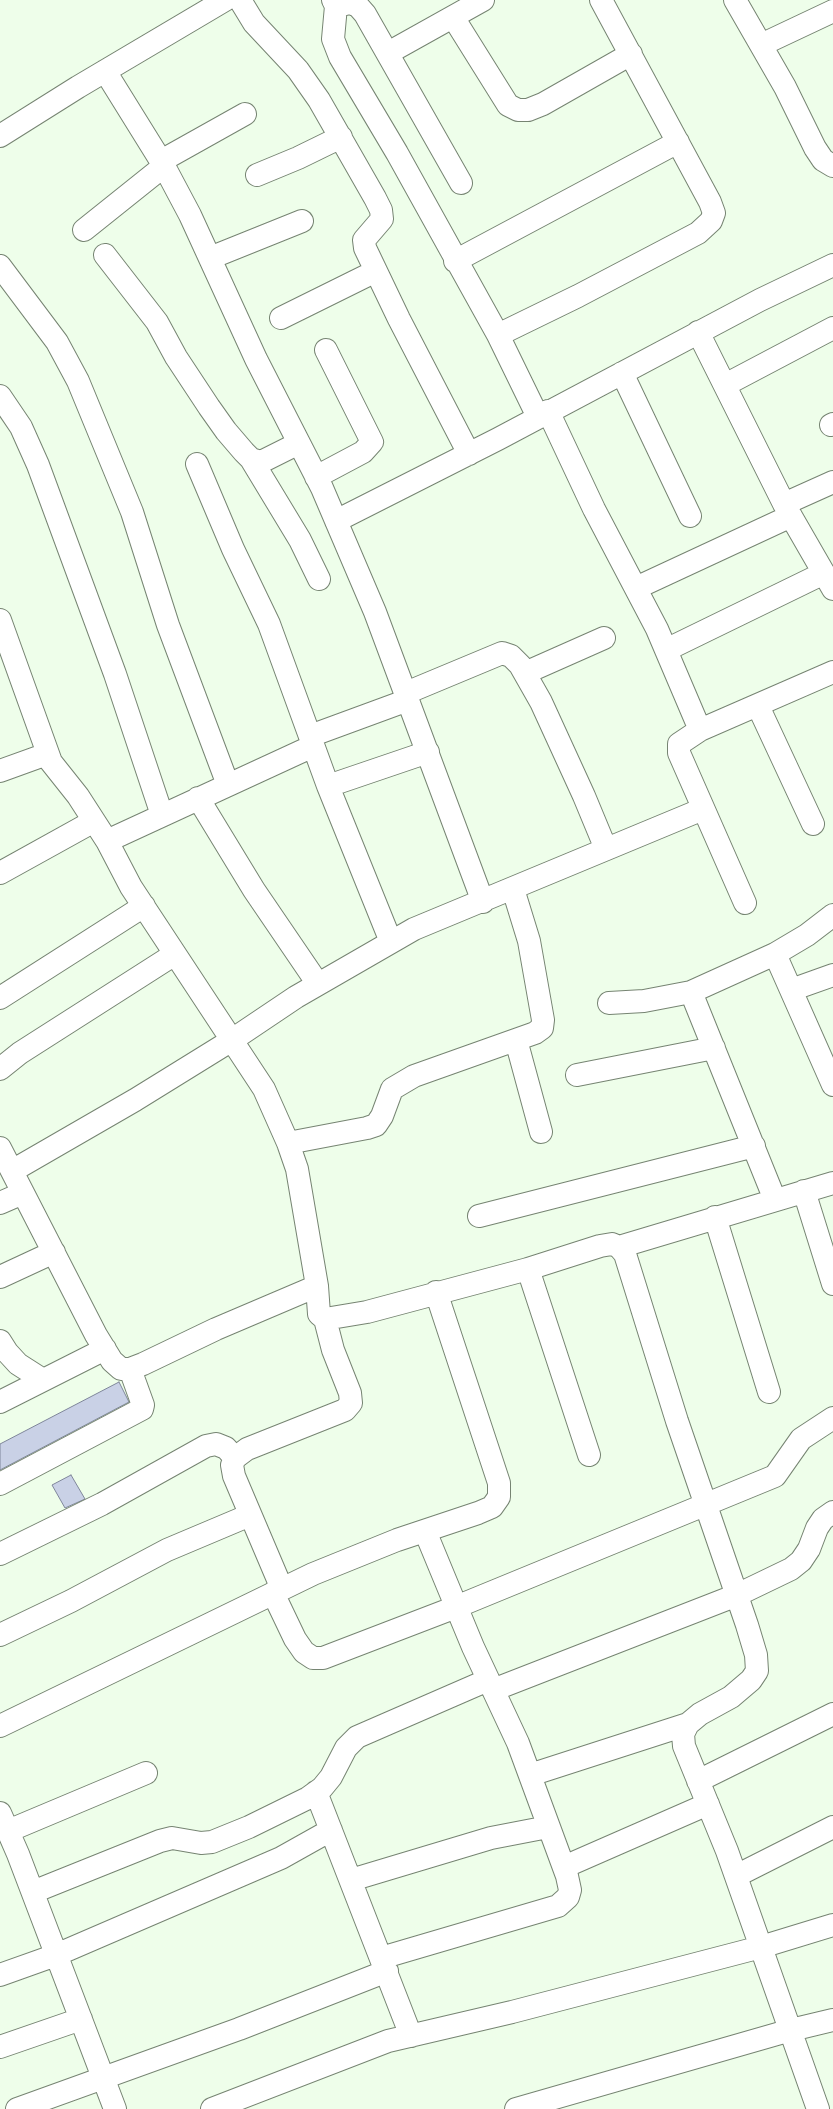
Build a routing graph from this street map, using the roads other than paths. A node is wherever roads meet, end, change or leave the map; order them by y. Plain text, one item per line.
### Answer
1 (225, 0) edge
2 (240, 0) edge
3 (483, 0) edge
4 (601, 0) edge
5 (735, 0) edge
6 (334, 3) edge
7 (833, 11) edge
8 (453, 17) junction
9 (760, 44) junction
10 (388, 53) junction
11 (631, 54) junction
12 (105, 71) junction
13 (245, 114) dead end
14 (0, 136) edge
15 (341, 137) junction
16 (678, 142) junction
17 (163, 163) junction
18 (833, 166) edge
19 (257, 175) dead end
20 (461, 183) dead end
21 (302, 221) dead end
22 (84, 230) dead end
23 (105, 256) dead end
24 (210, 258) junction
25 (455, 260) junction
26 (833, 265) edge
27 (0, 266) edge
28 (376, 271) junction
29 (281, 318) dead end
30 (833, 328) edge
31 (698, 332) junction
32 (498, 335) junction
33 (326, 350) dead end
34 (622, 373) junction
35 (725, 385) junction
36 (0, 396) edge
37 (544, 414) junction
38 (299, 443) junction
39 (469, 454) junction
40 (251, 459) junction
41 (197, 464) dead end
42 (316, 477) junction
43 (833, 482) edge
44 (787, 510) junction
45 (690, 516) dead end
46 (336, 521) junction
47 (319, 579) dead end
48 (828, 581) edge
49 (636, 588) junction
50 (0, 620) edge
51 (604, 638) dead end
52 (666, 650) junction
53 (525, 673) junction
54 (832, 675) edge
55 (407, 697) junction
56 (758, 706) junction
57 (700, 730) junction
58 (311, 741) junction
59 (428, 752) junction
60 (47, 754) junction
61 (0, 771) edge
62 (228, 785) junction
63 (328, 786) junction
64 (198, 798) junction
65 (703, 809) junction
66 (162, 815) junction
67 (94, 821) junction
68 (812, 824) dead end
69 (106, 841) junction
70 (606, 849) junction
71 (0, 874) edge
72 (513, 889) junction
73 (483, 902) junction
74 (745, 903) dead end
75 (144, 906) junction
76 (833, 915) edge
77 (391, 942) junction
78 (175, 954) junction
79 (775, 954) junction
80 (833, 975) edge
81 (318, 984) junction
82 (791, 990) junction
83 (691, 992) junction
84 (0, 998) edge
85 (609, 1003) dead end
86 (232, 1040) junction
87 (516, 1040) junction
88 (714, 1048) junction
89 (0, 1069) edge
90 (577, 1075) dead end
91 (833, 1085) edge
92 (541, 1132) dead end
93 (288, 1143) junction
94 (754, 1146) junction
95 (0, 1148) edge
96 (12, 1171) junction
97 (833, 1184) edge
98 (804, 1191) junction
99 (23, 1193) junction
100 (775, 1200) junction
101 (0, 1204) edge
102 (479, 1216) dead end
103 (715, 1217) junction
104 (619, 1247) junction
105 (54, 1252) junction
106 (528, 1269) junction
107 (0, 1277) edge
108 (833, 1284) edge
109 (317, 1286) junction
110 (436, 1292) junction
111 (324, 1319) junction
112 (0, 1341) edge
113 (104, 1349) junction
114 (130, 1369) junction
115 (43, 1380) junction
116 (769, 1392) dead end
117 (0, 1402) edge
118 (833, 1418) edge
119 (590, 1455) dead end
120 (235, 1458) junction
121 (0, 1484) edge
122 (706, 1505) junction
123 (833, 1512) edge
124 (250, 1515) junction
125 (425, 1531) junction
126 (0, 1554) edge
127 (278, 1591) junction
128 (737, 1595) junction
129 (456, 1607) junction
130 (0, 1635) edge
131 (491, 1685) junction
132 (833, 1714) edge
133 (688, 1724) junction
134 (0, 1726) edge
135 (146, 1773) dead end
136 (530, 1775) junction
137 (698, 1781) junction
138 (316, 1792) junction
139 (708, 1804) junction
140 (4, 1822) edge
141 (548, 1827) junction
142 (833, 1827) edge
143 (331, 1830) junction
144 (564, 1867) junction
145 (736, 1876) junction
146 (351, 1880) junction
147 (33, 1892) junction
148 (833, 1925) edge
149 (761, 1947) junction
150 (56, 1955) junction
151 (384, 1965) junction
152 (0, 1975) edge
153 (81, 2019) junction
154 (833, 2020) edge
155 (791, 2030) junction
156 (411, 2036) junction
157 (0, 2047) edge
158 (103, 2078) junction
159 (18, 2109) edge
160 (115, 2109) edge
161 (212, 2109) edge
162 (516, 2109) edge
163 (818, 2109) edge

1 - 12 street
2 - 15 street
3 - 8 street
4 - 11 street
5 - 9 street
6 - 10 street
6 - 25 street
7 - 9 street
8 - 10 street
8 - 11 street
9 - 18 street
10 - 20 street
11 - 16 street
12 - 14 street
12 - 17 street
13 - 17 street
15 - 19 street
15 - 28 street
16 - 25 street
16 - 32 street
17 - 22 street
17 - 24 street
21 - 24 street
23 - 40 street
24 - 38 street
25 - 32 street
26 - 31 street
27 - 62 street
28 - 29 street
28 - 39 street
30 - 35 street
31 - 34 street
31 - 35 street
32 - 37 street
33 - 42 street
34 - 37 street
34 - 45 street
35 - 44 street
36 - 66 street
37 - 39 street
37 - 49 street
38 - 40 street
38 - 42 street
39 - 46 street
40 - 47 street
41 - 58 street
42 - 46 street
43 - 44 street
44 - 48 street
44 - 49 street
46 - 55 street
48 - 52 street
49 - 52 street
50 - 60 street
51 - 53 street
52 - 57 street
53 - 55 street
53 - 70 street
54 - 56 street
55 - 58 street
55 - 59 street
56 - 57 street
56 - 68 street
57 - 65 street
58 - 62 street
58 - 63 street
59 - 63 street
59 - 73 street
60 - 61 street
60 - 67 street
62 - 64 street
63 - 77 street
64 - 66 street
64 - 81 street
65 - 70 street
65 - 74 street
66 - 69 street
67 - 69 street
67 - 71 street
69 - 75 street
70 - 72 street
72 - 73 street
72 - 87 street
73 - 77 street
75 - 78 street
75 - 84 street
76 - 79 street
77 - 81 street
78 - 86 street
78 - 89 street
79 - 82 street
79 - 83 street
80 - 82 street
81 - 86 street
82 - 91 street
83 - 85 street
83 - 88 street
86 - 93 street
86 - 96 street
87 - 92 street
87 - 93 street
88 - 90 street
88 - 94 street
93 - 109 street
94 - 100 street
94 - 102 street
95 - 96 street
96 - 99 street
97 - 98 street
98 - 100 street
98 - 108 street
99 - 101 street
99 - 105 street
100 - 103 street
103 - 104 street
103 - 116 street
104 - 106 street
104 - 122 street
105 - 107 street
105 - 113 street
106 - 110 street
106 - 119 street
109 - 111 street
109 - 114 street
110 - 111 street
110 - 125 street
111 - 120 street
112 - 115 street
113 - 114 street
113 - 115 street
114 - 121 street
115 - 117 street
118 - 122 street
120 - 124 street
120 - 126 street
122 - 128 street
122 - 129 street
123 - 128 street
124 - 127 street
124 - 130 street
125 - 127 street
125 - 129 street
127 - 129 street
127 - 134 street
128 - 131 street
128 - 133 street
129 - 131 street
131 - 136 street
131 - 138 street
132 - 137 street
133 - 136 street
133 - 137 street
135 - 140 street
136 - 141 street
137 - 139 street
138 - 143 street
138 - 147 street
139 - 144 street
139 - 145 street
140 - 147 street
141 - 144 street
141 - 146 street
142 - 145 street
143 - 146 street
143 - 150 street
144 - 151 street
145 - 149 street
146 - 151 street
147 - 150 street
148 - 149 street
149 - 155 street
149 - 156 street
150 - 152 street
150 - 153 street
151 - 156 street
151 - 158 street
153 - 157 street
153 - 158 street
154 - 155 street
155 - 162 street
155 - 163 street
156 - 161 street
158 - 159 street
158 - 160 street

